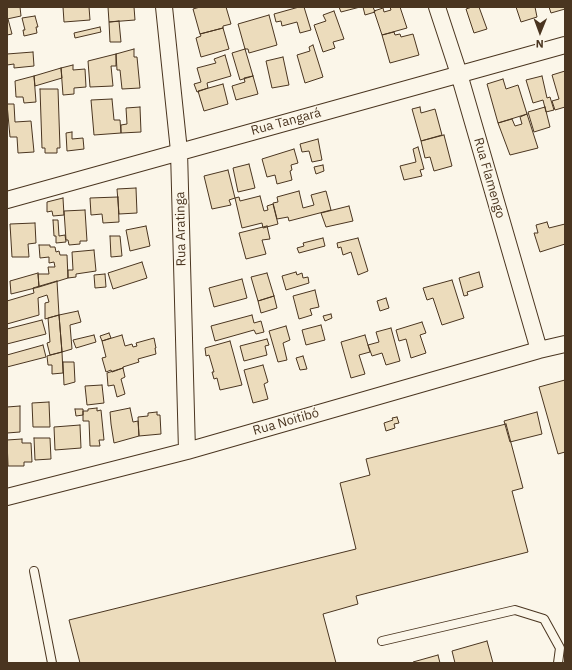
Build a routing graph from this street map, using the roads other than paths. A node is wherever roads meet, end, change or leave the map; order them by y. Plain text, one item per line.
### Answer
1 (164, 7) edge
2 (437, 7) edge
3 (565, 45) edge
4 (459, 74) junction
5 (180, 151) junction
6 (7, 200) edge
7 (565, 344) edge
8 (539, 350) junction
9 (187, 451) junction
10 (7, 497) edge
11 (34, 571) dead end
12 (382, 641) dead end
13 (52, 663) edge
14 (558, 663) edge

1 - 5 street, Rua Aratinga
2 - 4 street, Rua Flamengo
3 - 4 street, Rua Tangará
4 - 5 street, Rua Tangará
4 - 8 street, Rua Flamengo
5 - 6 street, Rua Tangará
5 - 9 street, Rua Aratinga
7 - 8 street, Rua Noitibó
8 - 9 street, Rua Noitibó
9 - 10 street, Rua Noitibó
11 - 13 lane
12 - 14 lane

